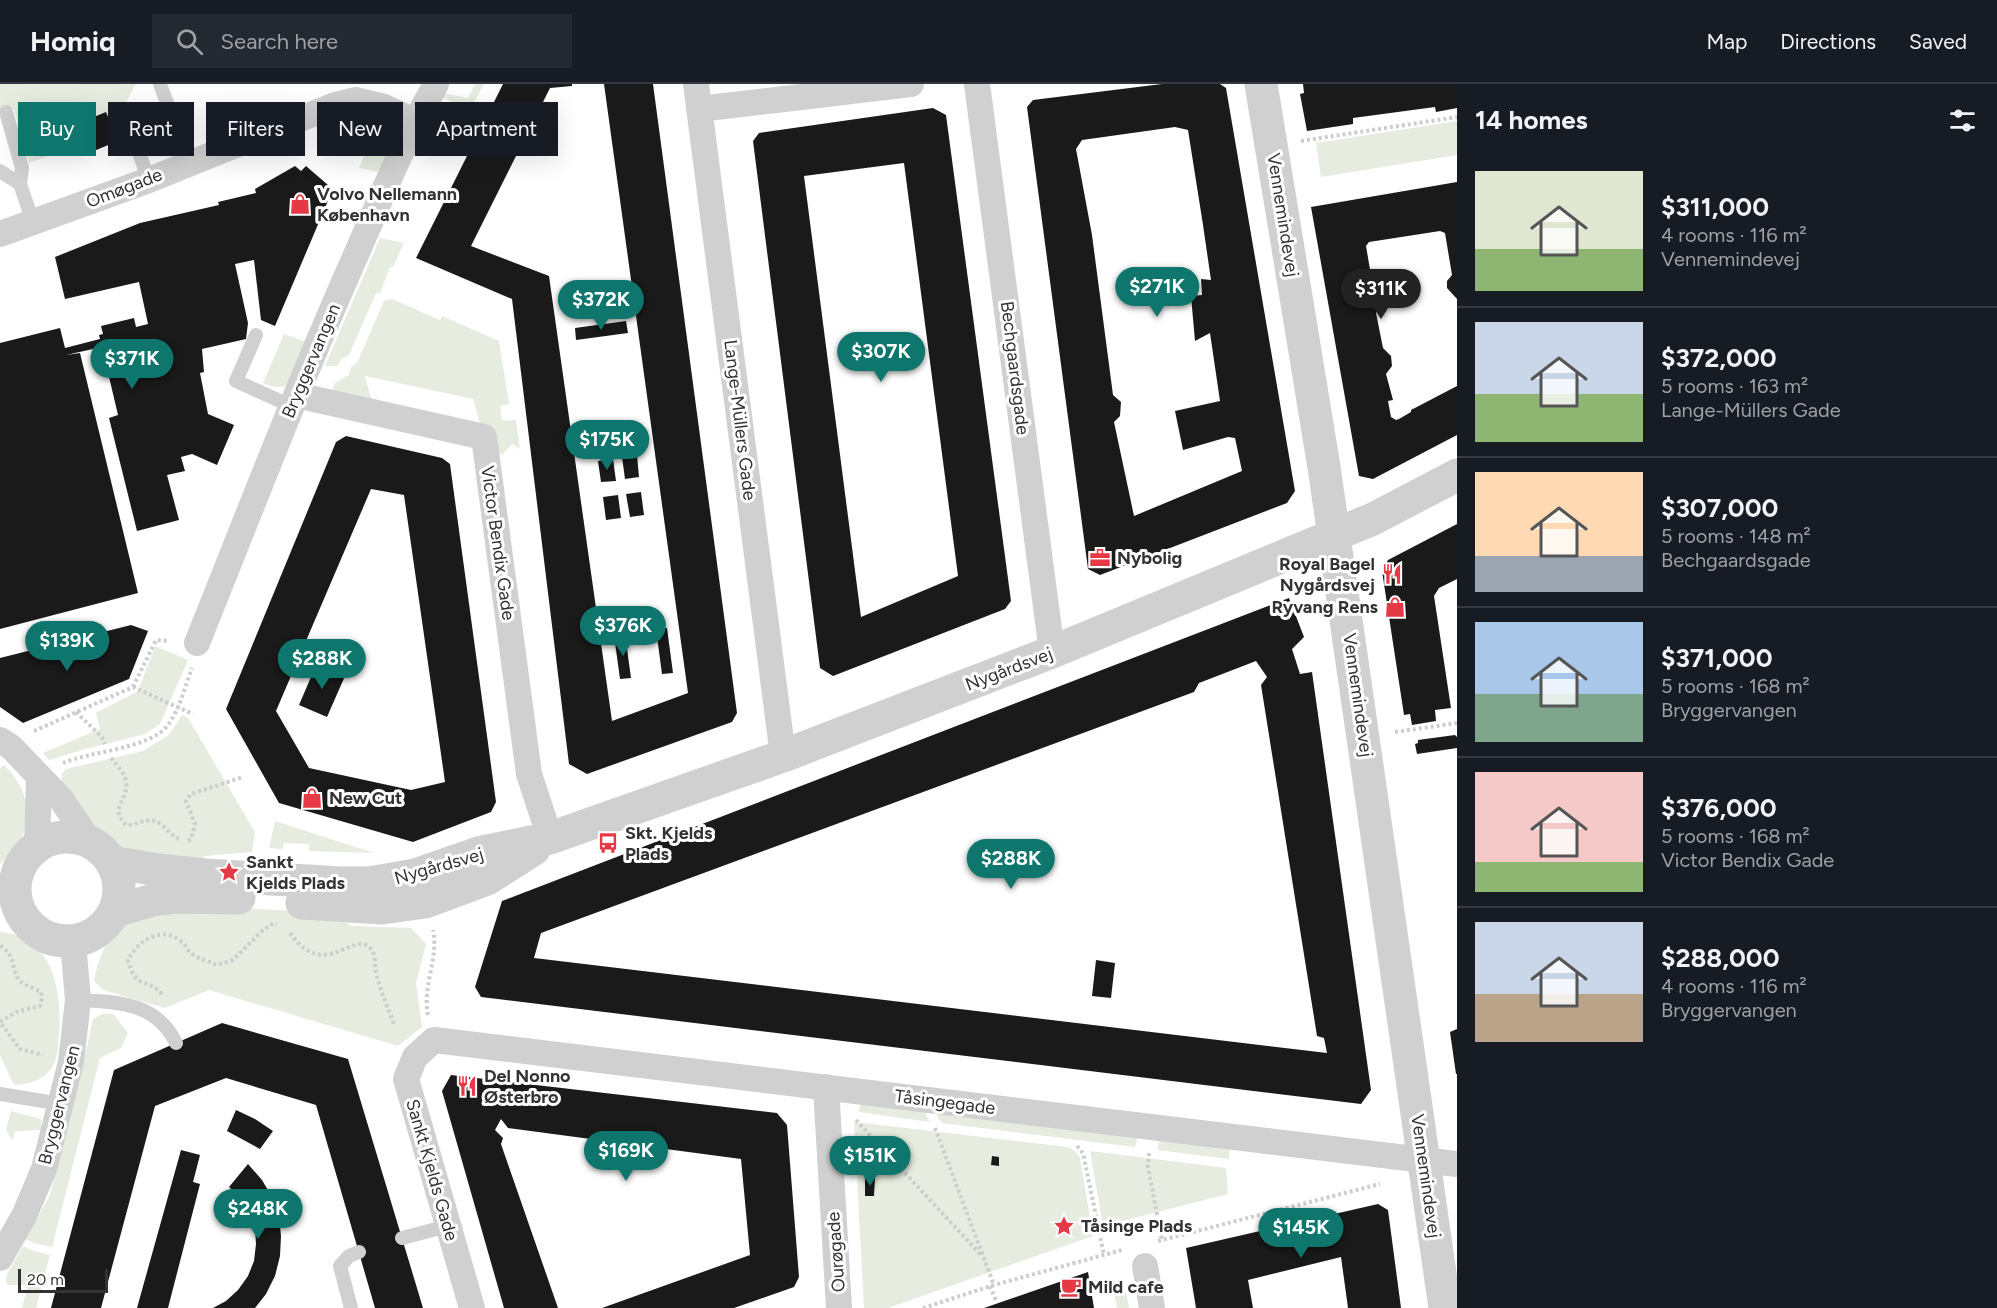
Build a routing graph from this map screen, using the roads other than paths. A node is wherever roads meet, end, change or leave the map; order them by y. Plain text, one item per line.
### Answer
1 (160, 84) edge
2 (436, 84) edge
3 (911, 84) edge
4 (977, 84) edge
5 (1261, 84) edge
6 (698, 96) edge
7 (426, 102) edge
8 (6, 112) dead end
9 (415, 121) joint
10 (0, 171) edge
11 (149, 180) junction
12 (20, 184) junction
13 (33, 222) junction
14 (0, 234) edge
15 (256, 335) dead end
16 (293, 401) junction
17 (1457, 475) edge
18 (1334, 535) junction
19 (197, 644) road end
20 (1052, 652) junction
21 (0, 740) edge
22 (783, 756) junction
23 (39, 777) junction
24 (550, 838) junction
25 (37, 847) junction
26 (101, 852) junction
27 (8, 879) edge
28 (115, 911) junction
29 (12, 920) edge
30 (73, 942) junction
31 (78, 1000) junction
32 (434, 1040) joint
33 (176, 1043) dead end
34 (826, 1087) junction
35 (0, 1094) edge
36 (61, 1104) junction
37 (1411, 1158) junction
38 (1457, 1164) edge
39 (448, 1226) junction
40 (402, 1238) dead end
41 (359, 1252) dead end
42 (1141, 1253) road end
43 (0, 1258) edge
44 (351, 1308) edge
45 (472, 1308) edge
46 (839, 1308) edge
47 (1152, 1308) edge
48 (1445, 1308) edge

1 - 11 lane
2 - 7 street, Bryggervangen
3 - 6 street
4 - 20 street, Bechgaardsgade
5 - 18 street, Vennemindevej
6 - 22 street, Lange-Müllers Gade
8 - 12 lane
9 - 11 street, Omøgade
9 - 16 street, Bryggervangen
10 - 12 lane
11 - 13 street, Omøgade
12 - 13 lane
13 - 14 street, Omøgade
15 - 16 lane
16 - 19 street, Bryggervangen
16 - 24 street, Victor Bendix Gade
17 - 18 street, Nygårdsvej
18 - 20 street, Nygårdsvej
18 - 37 street, Vennemindevej
20 - 22 street, Nygårdsvej
21 - 23 street
22 - 24 street, Nygårdsvej
23 - 25 street
23 - 26 street
24 - 26 street, Nygårdsvej
24 - 28 street, Nygårdsvej
25 - 26 street
25 - 27 street
26 - 28 street
27 - 29 street
28 - 30 street
29 - 30 street
30 - 31 street, Bryggervangen
31 - 33 lane
31 - 36 street, Bryggervangen
32 - 34 street, Tåsingegade
32 - 39 street, Sankt Kjelds Gade
34 - 37 street, Tåsingegade
34 - 46 street, Ourøgade
35 - 36 lane
36 - 43 street, Bryggervangen
37 - 38 street, Tåsingegade
37 - 48 street, Vennemindevej
39 - 40 lane
39 - 45 street, Sankt Kjelds Gade
41 - 44 lane
42 - 47 street

